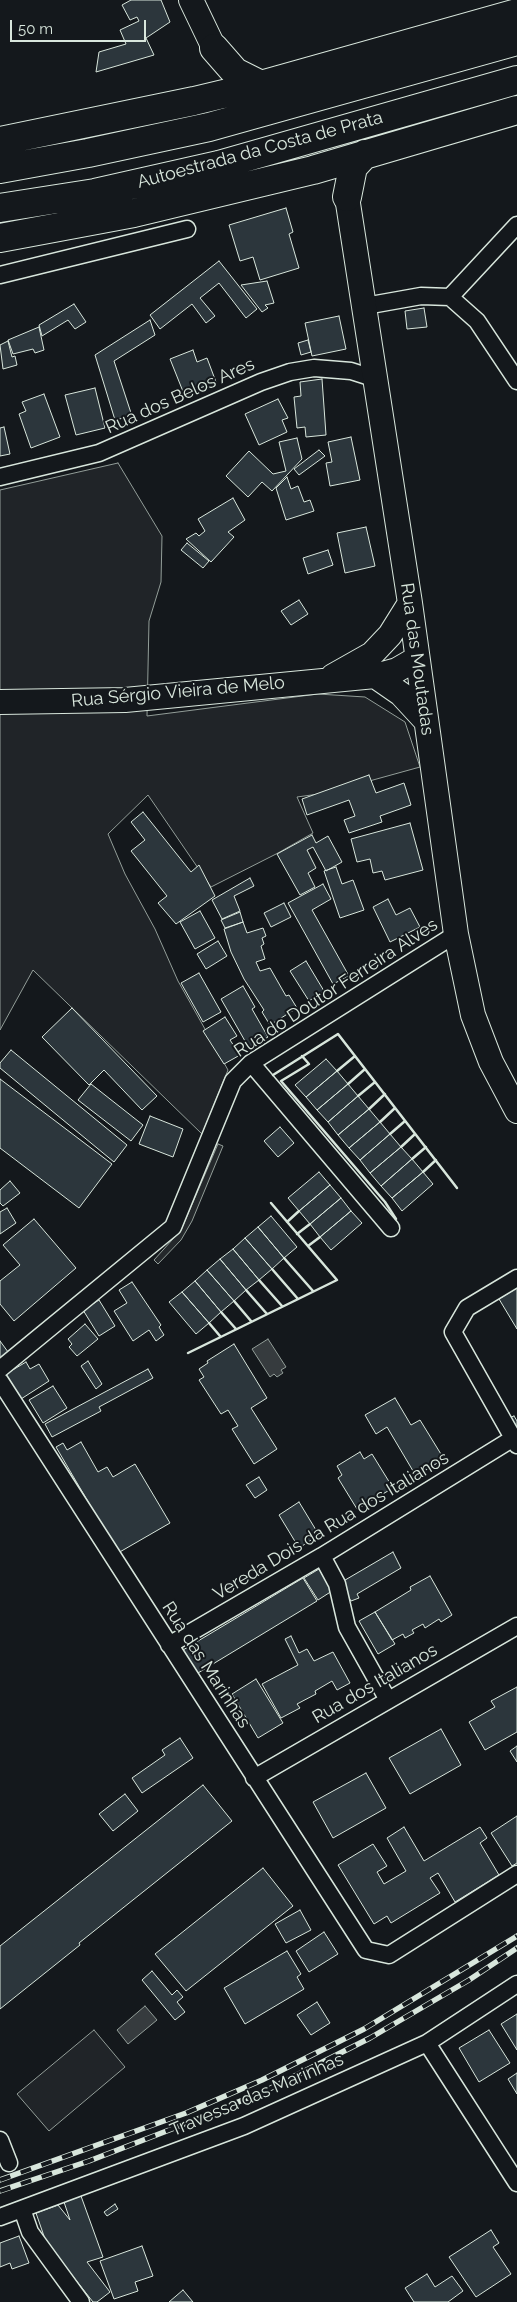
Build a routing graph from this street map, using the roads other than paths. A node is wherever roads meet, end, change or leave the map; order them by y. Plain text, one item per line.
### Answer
1 (191, 0) edge
2 (517, 13) edge
3 (517, 41) edge
4 (214, 48) junction
5 (517, 80) edge
6 (260, 85) junction
7 (194, 101) junction
8 (517, 110) edge
9 (0, 141) edge
10 (365, 154) junction
11 (0, 169) edge
12 (313, 170) junction
13 (347, 197) junction
14 (0, 208) edge
15 (517, 225) edge
16 (187, 229) dead end
17 (0, 238) edge
18 (0, 276) edge
19 (450, 297) junction
20 (365, 306) junction
21 (376, 379) junction
22 (517, 381) edge
23 (0, 477) edge
24 (410, 603) junction
25 (416, 659) junction
26 (374, 665) junction
27 (0, 702) edge
28 (425, 720) junction
29 (456, 934) junction
30 (251, 1063) junction
31 (517, 1111) edge
32 (391, 1228) dead end
33 (517, 1278) edge
34 (0, 1369) edge
35 (0, 1381) edge
36 (514, 1442) edge
37 (322, 1556) junction
38 (517, 1626) edge
39 (170, 1645) junction
40 (388, 1700) junction
41 (254, 1778) junction
42 (517, 1874) edge
43 (517, 1984) edge
44 (427, 2043) junction
45 (0, 2140) edge
46 (9, 2163) dead end
47 (517, 2183) edge
48 (22, 2209) junction
49 (0, 2216) edge
50 (81, 2302) edge

1 - 4 main road
2 - 6 highway
3 - 11 highway, Autoestrada da Costa de Prata
4 - 6 highway
4 - 7 highway
5 - 14 highway, Autoestrada da Costa de Prata
6 - 7 highway
7 - 9 highway
8 - 10 highway
10 - 12 highway
10 - 13 highway
12 - 13 highway
12 - 17 highway
13 - 20 main road, Rua das Moutadas
15 - 19 street
16 - 18 street
19 - 20 street
19 - 22 street
20 - 21 main road, Rua das Moutadas
21 - 23 street, Rua dos Belos Ares
21 - 24 main road, Rua das Moutadas
24 - 25 main road, Rua das Moutadas
24 - 26 main road, Rua Sérgio Vieira de Melo
25 - 26 main road, Rua Sérgio Vieira de Melo
25 - 28 main road, Rua das Moutadas
26 - 27 main road, Rua Sérgio Vieira de Melo
26 - 28 main road
28 - 29 main road, Rua das Moutadas
29 - 30 street, Rua do Doutor Ferreira Alves
29 - 31 main road, Rua das Moutadas
30 - 32 street
30 - 34 street, Rua do Doutor Ferreira Alves
33 - 36 street
35 - 39 street, Rua das Marinhas
36 - 37 street, Vereda Dois da Rua dos Italianos
37 - 39 street, Vereda Dois da Rua dos Italianos
37 - 40 street
38 - 40 street, Rua dos Italianos
39 - 41 street, Rua das Marinhas
40 - 41 street, Rua dos Italianos
41 - 42 street, Rua das Marinhas
43 - 44 street, Travessa das Marinhas
44 - 47 street
44 - 48 street, Travessa das Marinhas
45 - 46 street
48 - 49 street, Travessa das Marinhas
48 - 50 street

